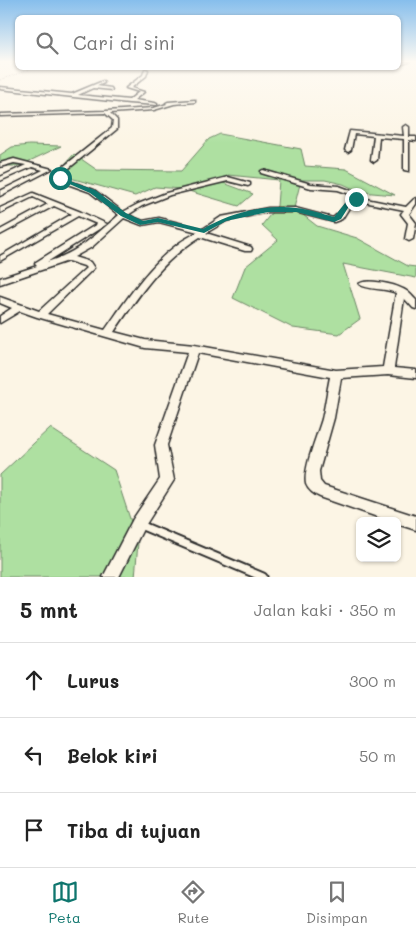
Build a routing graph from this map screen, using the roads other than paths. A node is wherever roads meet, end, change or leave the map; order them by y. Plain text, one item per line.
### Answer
1 (11, 89) edge
2 (84, 89) edge
3 (131, 89) edge
4 (74, 94) junction
5 (193, 101) dead end
6 (129, 102) junction
7 (172, 104) junction
8 (106, 112) junction
9 (0, 115) edge
10 (406, 127) dead end
11 (376, 135) junction
12 (406, 138) junction
13 (416, 139) edge
14 (348, 150) dead end
15 (374, 160) dead end
16 (0, 165) edge
17 (32, 165) junction
18 (407, 170) dead end
19 (262, 172) dead end
20 (0, 179) edge
21 (248, 184) dead end
22 (0, 194) edge
23 (352, 198) junction
24 (416, 200) edge
25 (54, 203) junction
26 (408, 209) junction
27 (0, 211) edge
28 (79, 213) junction
29 (123, 215) junction
30 (202, 232) junction
31 (0, 233) edge
32 (409, 238) dead end
33 (248, 249) dead end
34 (68, 258) junction
35 (0, 259) edge
36 (0, 275) edge
37 (0, 281) edge
38 (363, 284) dead end
39 (401, 290) junction
40 (0, 300) edge
41 (416, 306) edge
42 (20, 307) junction
43 (40, 314) junction
44 (0, 320) edge
45 (107, 334) junction
46 (194, 349) junction
47 (388, 371) junction
48 (336, 374) junction
49 (416, 374) edge
50 (416, 523) edge
51 (138, 524) junction
52 (111, 577) edge
53 (263, 577) edge

1 - 4 street
2 - 4 street
3 - 6 street
4 - 6 street
5 - 7 street
6 - 7 street
7 - 8 street
8 - 9 street
8 - 29 street
10 - 12 street
11 - 12 street
11 - 14 street
11 - 15 street
12 - 13 street
12 - 18 street
16 - 17 street
17 - 20 street
17 - 22 street
19 - 23 street
21 - 29 street
23 - 26 street
23 - 30 street
24 - 26 street
25 - 27 street
25 - 28 street
25 - 31 street
26 - 32 street
28 - 35 street
28 - 36 street
29 - 30 street
29 - 34 street
30 - 33 street
30 - 45 street
34 - 37 street
34 - 43 street
38 - 39 street
39 - 41 street
39 - 47 street
40 - 42 street
42 - 43 street
42 - 44 street
43 - 45 street
45 - 46 street
46 - 48 street
46 - 51 street
47 - 48 street
47 - 49 street
48 - 50 street
51 - 52 street
51 - 53 lane

